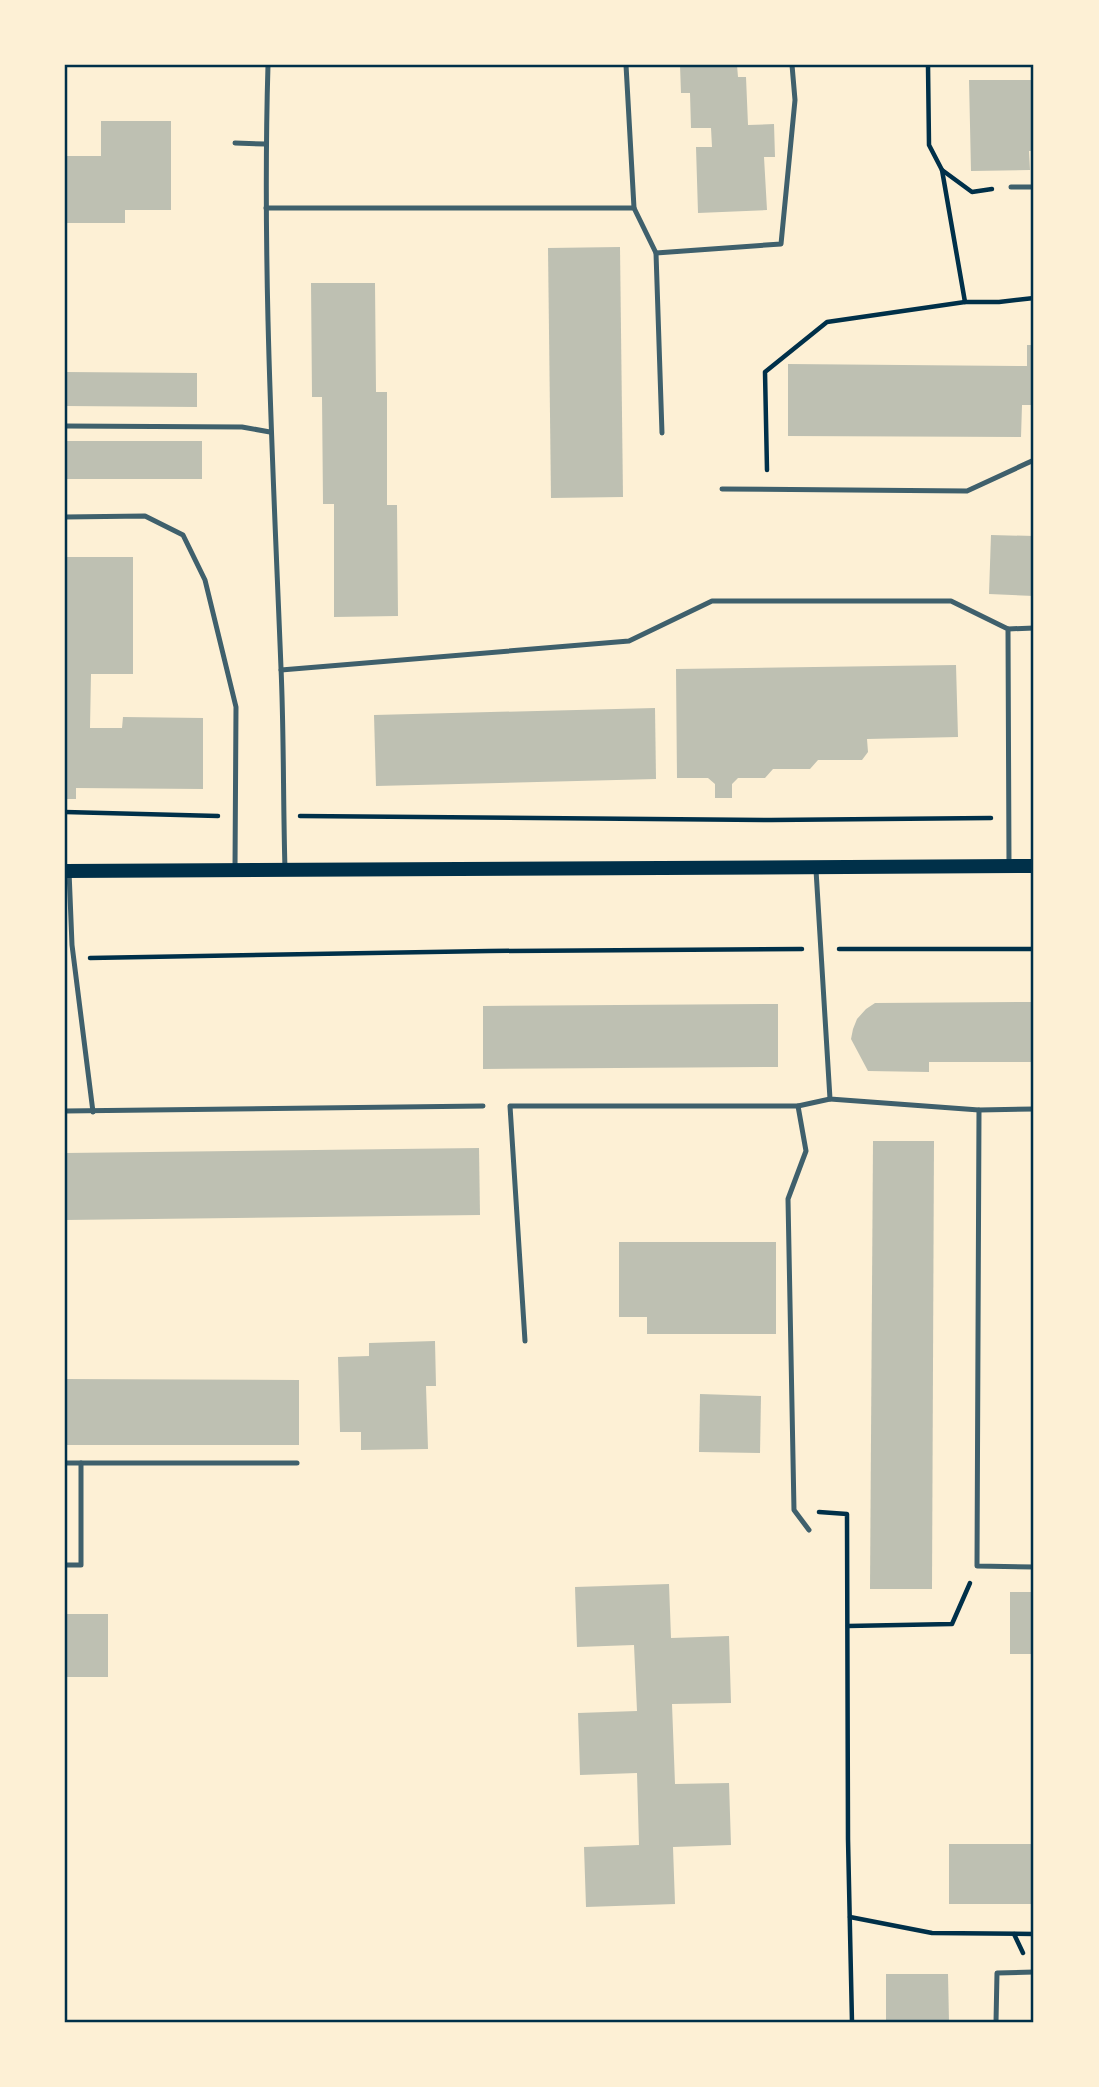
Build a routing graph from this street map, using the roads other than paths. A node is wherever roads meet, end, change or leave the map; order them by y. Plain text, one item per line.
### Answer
1 (268, 65) edge
2 (626, 65) edge
3 (792, 65) edge
4 (234, 143) dead end
5 (265, 144) junction
6 (1011, 187) road end
7 (1034, 187) edge
8 (267, 208) junction
9 (635, 208) junction
10 (656, 253) junction
11 (65, 426) edge
12 (270, 432) junction
13 (662, 433) dead end
14 (1034, 460) edge
15 (722, 489) dead end
16 (65, 517) edge
17 (1034, 628) edge
18 (1008, 629) junction
19 (281, 670) junction
20 (1009, 866) junction
21 (1034, 866) edge
22 (816, 867) junction
23 (234, 869) junction
24 (285, 869) junction
25 (67, 871) edge
26 (830, 1099) junction
27 (483, 1106) dead end
28 (799, 1106) junction
29 (1034, 1109) edge
30 (979, 1110) junction
31 (65, 1111) edge
32 (93, 1111) junction
33 (525, 1341) dead end
34 (65, 1464) edge
35 (81, 1464) junction
36 (297, 1464) dead end
37 (809, 1530) dead end
38 (65, 1565) edge
39 (1034, 1567) edge
40 (1034, 1972) edge
41 (996, 2022) edge

1 - 5 lane
2 - 9 lane
3 - 10 lane
4 - 5 lane
5 - 8 lane
6 - 7 lane
8 - 9 lane
8 - 12 lane
9 - 10 lane
10 - 13 lane
11 - 12 lane
12 - 19 lane
14 - 15 lane
16 - 23 lane
17 - 18 lane
18 - 19 lane
18 - 20 lane
19 - 24 lane
20 - 21 main road
20 - 22 main road
22 - 24 main road
22 - 26 lane
23 - 24 main road
23 - 25 main road
25 - 32 lane
26 - 28 lane
26 - 30 lane
27 - 32 lane
28 - 33 lane
28 - 37 lane
29 - 30 lane
30 - 39 lane
31 - 32 lane
34 - 35 lane
35 - 36 lane
35 - 38 lane
40 - 41 lane

